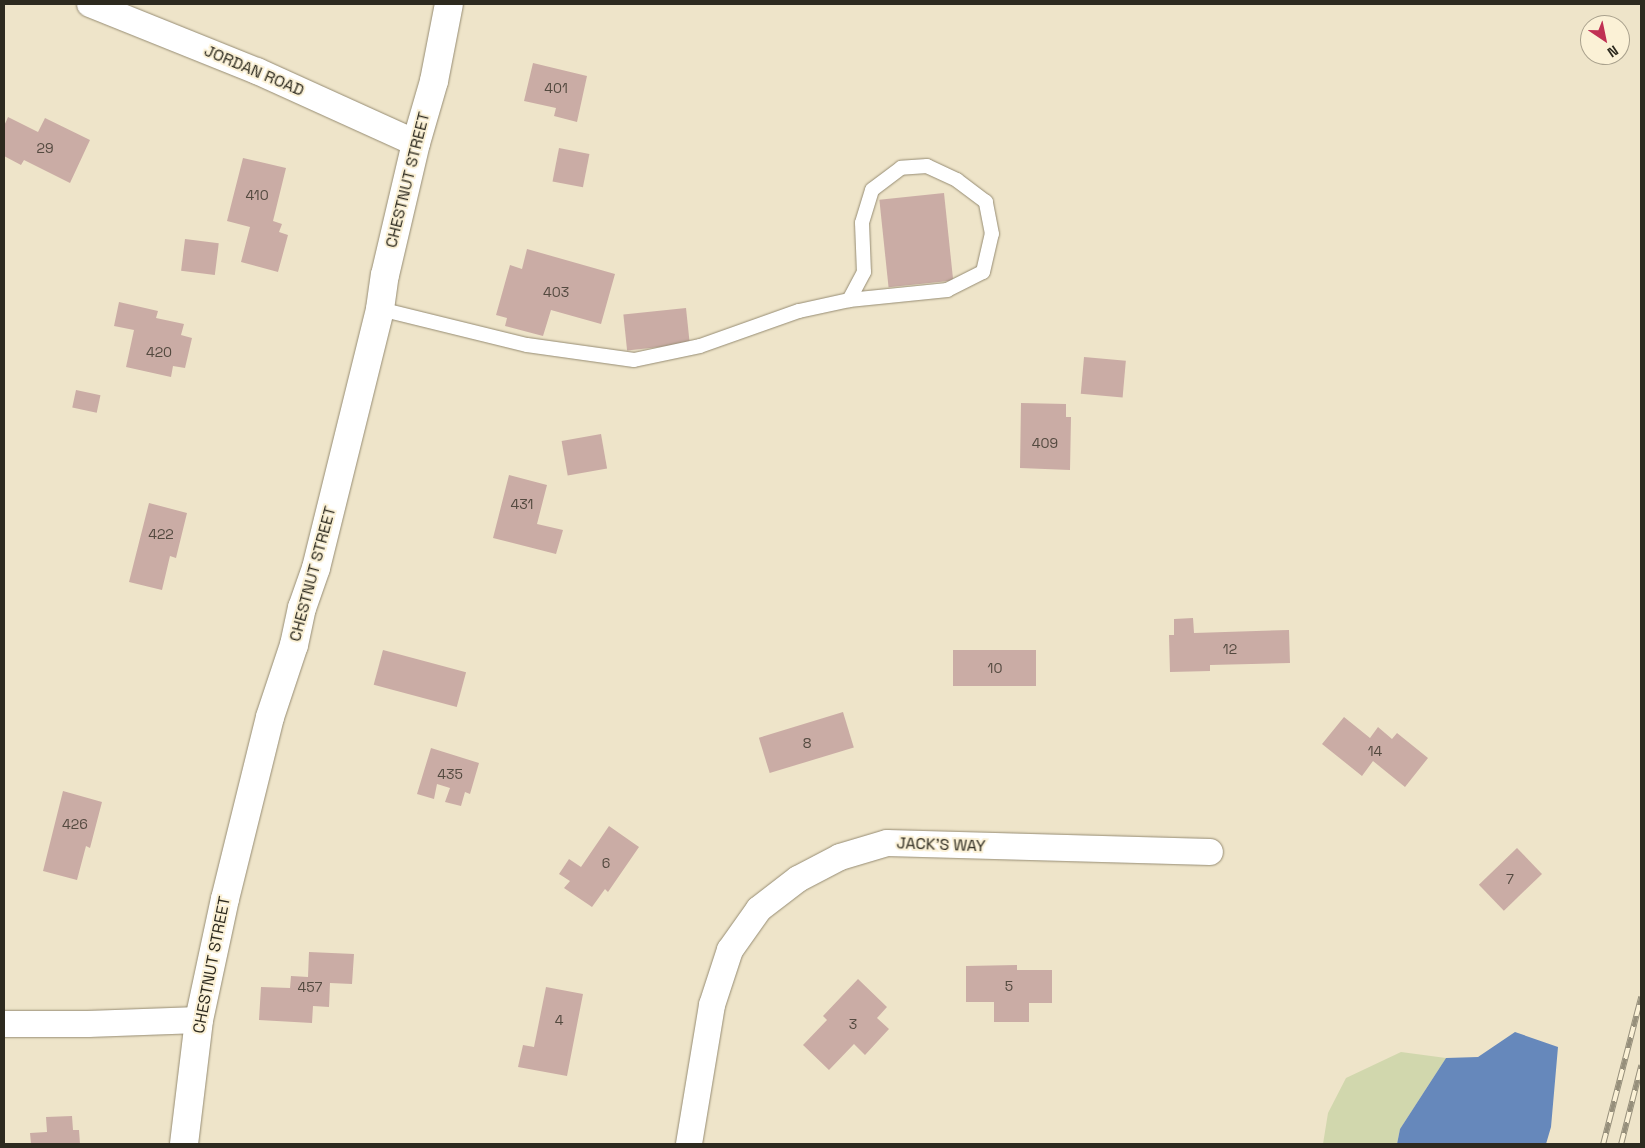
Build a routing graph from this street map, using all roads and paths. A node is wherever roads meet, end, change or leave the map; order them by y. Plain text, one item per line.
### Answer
1 (90, 4) edge
2 (449, 4) edge
3 (416, 143) junction
4 (849, 300) junction
5 (380, 309) junction
6 (1210, 852) dead end
7 (199, 1020) junction
8 (4, 1024) edge
9 (184, 1144) edge
10 (688, 1144) edge

1 - 3 street, JORDAN ROAD
2 - 3 main road, CHESTNUT STREET
3 - 5 main road, CHESTNUT STREET
4 - 4 lane
4 - 5 lane
5 - 7 main road, CHESTNUT STREET
6 - 10 street, JACK'S WAY
7 - 8 street
7 - 9 main road, CHESTNUT STREET

